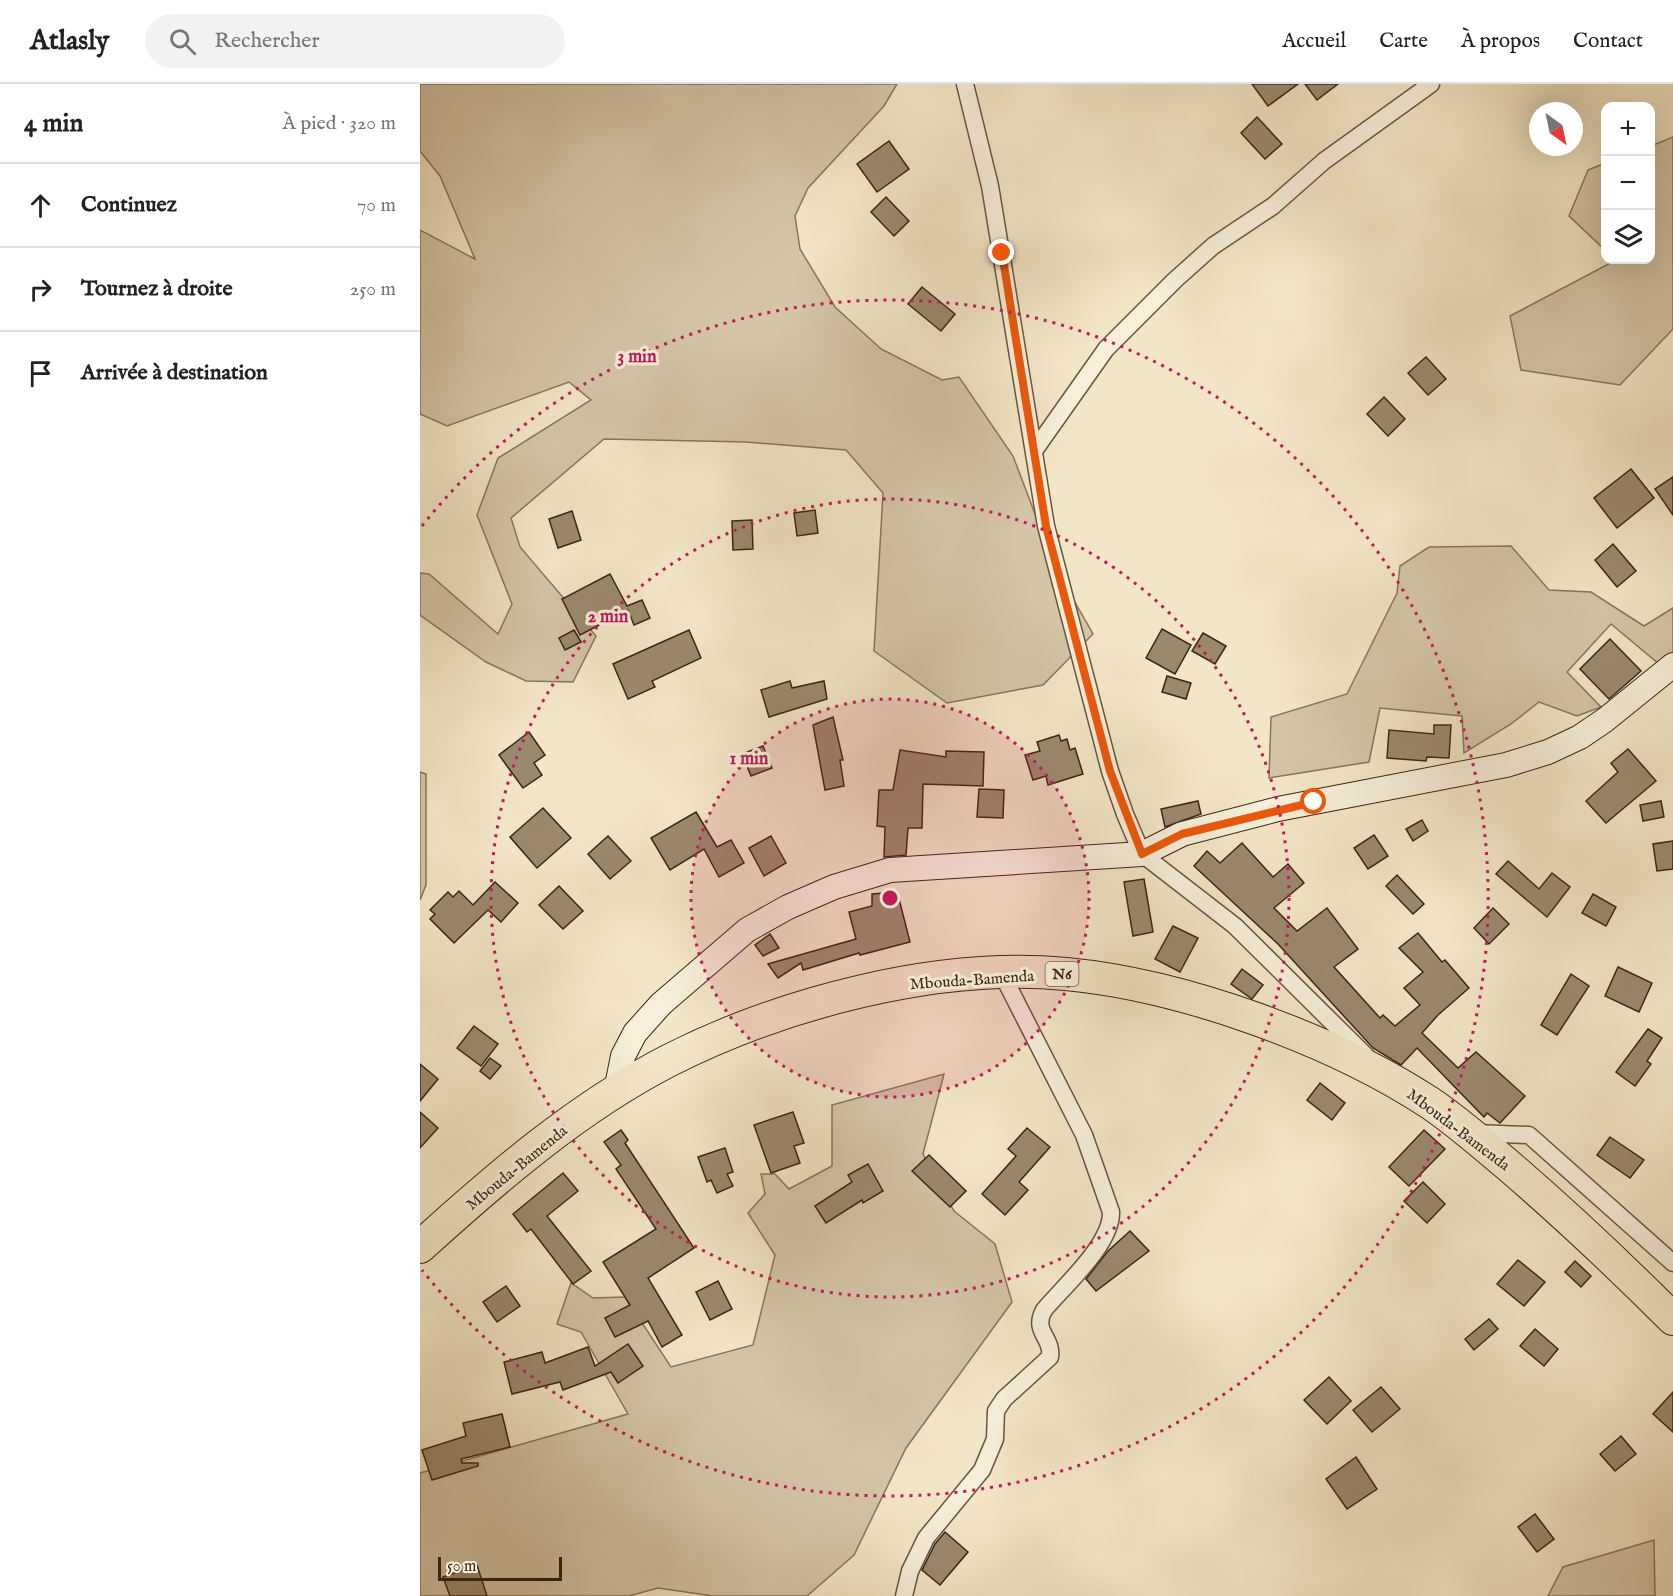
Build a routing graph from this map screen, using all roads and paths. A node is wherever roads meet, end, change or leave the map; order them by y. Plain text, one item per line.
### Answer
1 (965, 84) edge
2 (1431, 84) edge
3 (1034, 451) junction
4 (1673, 665) edge
5 (1142, 854) junction
6 (1002, 974) junction
7 (1387, 1077) junction
8 (616, 1091) junction
9 (1470, 1133) junction
10 (420, 1247) edge
11 (1670, 1255) edge
12 (1673, 1319) edge
13 (904, 1596) edge

1 - 3 street
2 - 3 street
3 - 5 street
4 - 5 street
5 - 7 street
5 - 8 street
6 - 7 highway, Mbouda-Bamenda / N6
6 - 8 highway, Mbouda-Bamenda / N6
6 - 13 street
7 - 9 highway, Mbouda-Bamenda / N6
8 - 10 highway, Mbouda-Bamenda / N6
9 - 11 street
9 - 12 highway, Mbouda-Bamenda / N6

